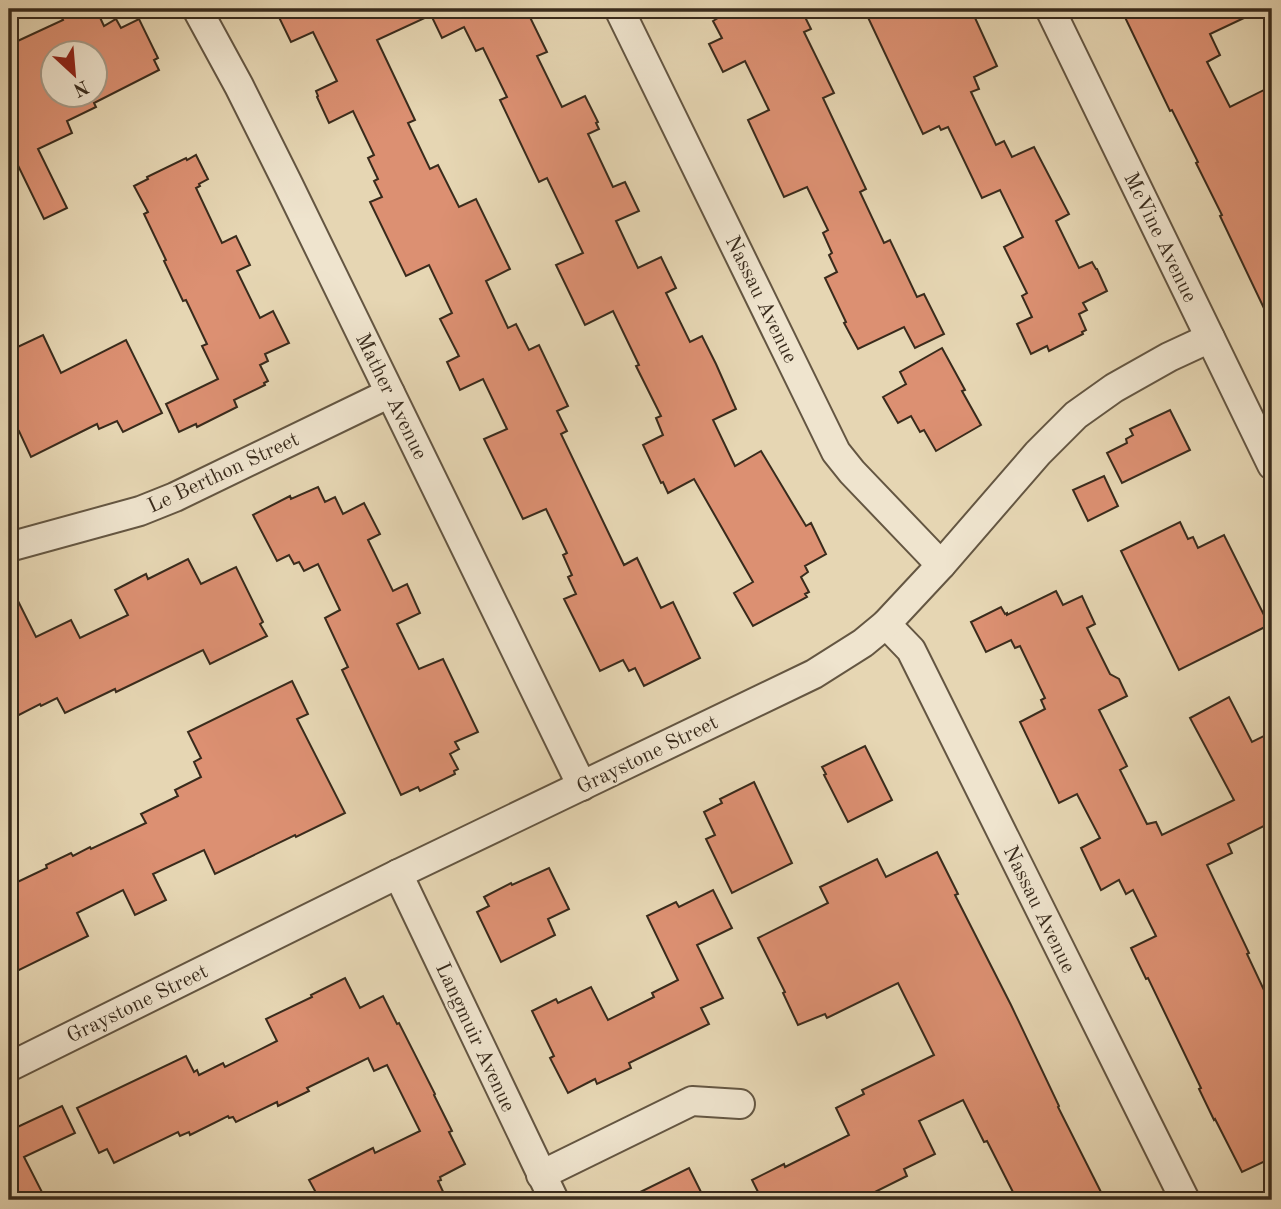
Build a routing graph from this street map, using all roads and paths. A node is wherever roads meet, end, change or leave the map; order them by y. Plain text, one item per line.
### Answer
1 (197, 9) edge
2 (619, 9) edge
3 (1050, 9) edge
4 (1210, 338) junction
5 (390, 393) junction
6 (1272, 465) edge
7 (9, 547) edge
8 (941, 565) junction
9 (886, 624) junction
10 (582, 786) junction
11 (398, 874) junction
12 (9, 1067) edge
13 (740, 1104) dead end
14 (541, 1175) junction
15 (554, 1200) edge
16 (1185, 1200) edge

1 - 5 street, Mather Avenue
2 - 8 street, Nassau Avenue
3 - 4 street, McVine Avenue
4 - 6 street, McVine Avenue
4 - 8 street, Graystone Street
5 - 7 street, Le Berthon Street
5 - 10 street, Mather Avenue
8 - 9 street, Graystone Street
9 - 10 street, Graystone Street
9 - 16 street, Nassau Avenue
10 - 11 street, Graystone Street
11 - 12 street, Graystone Street
11 - 14 street, Langmuir Avenue
13 - 14 street
14 - 15 street, Langmuir Avenue

